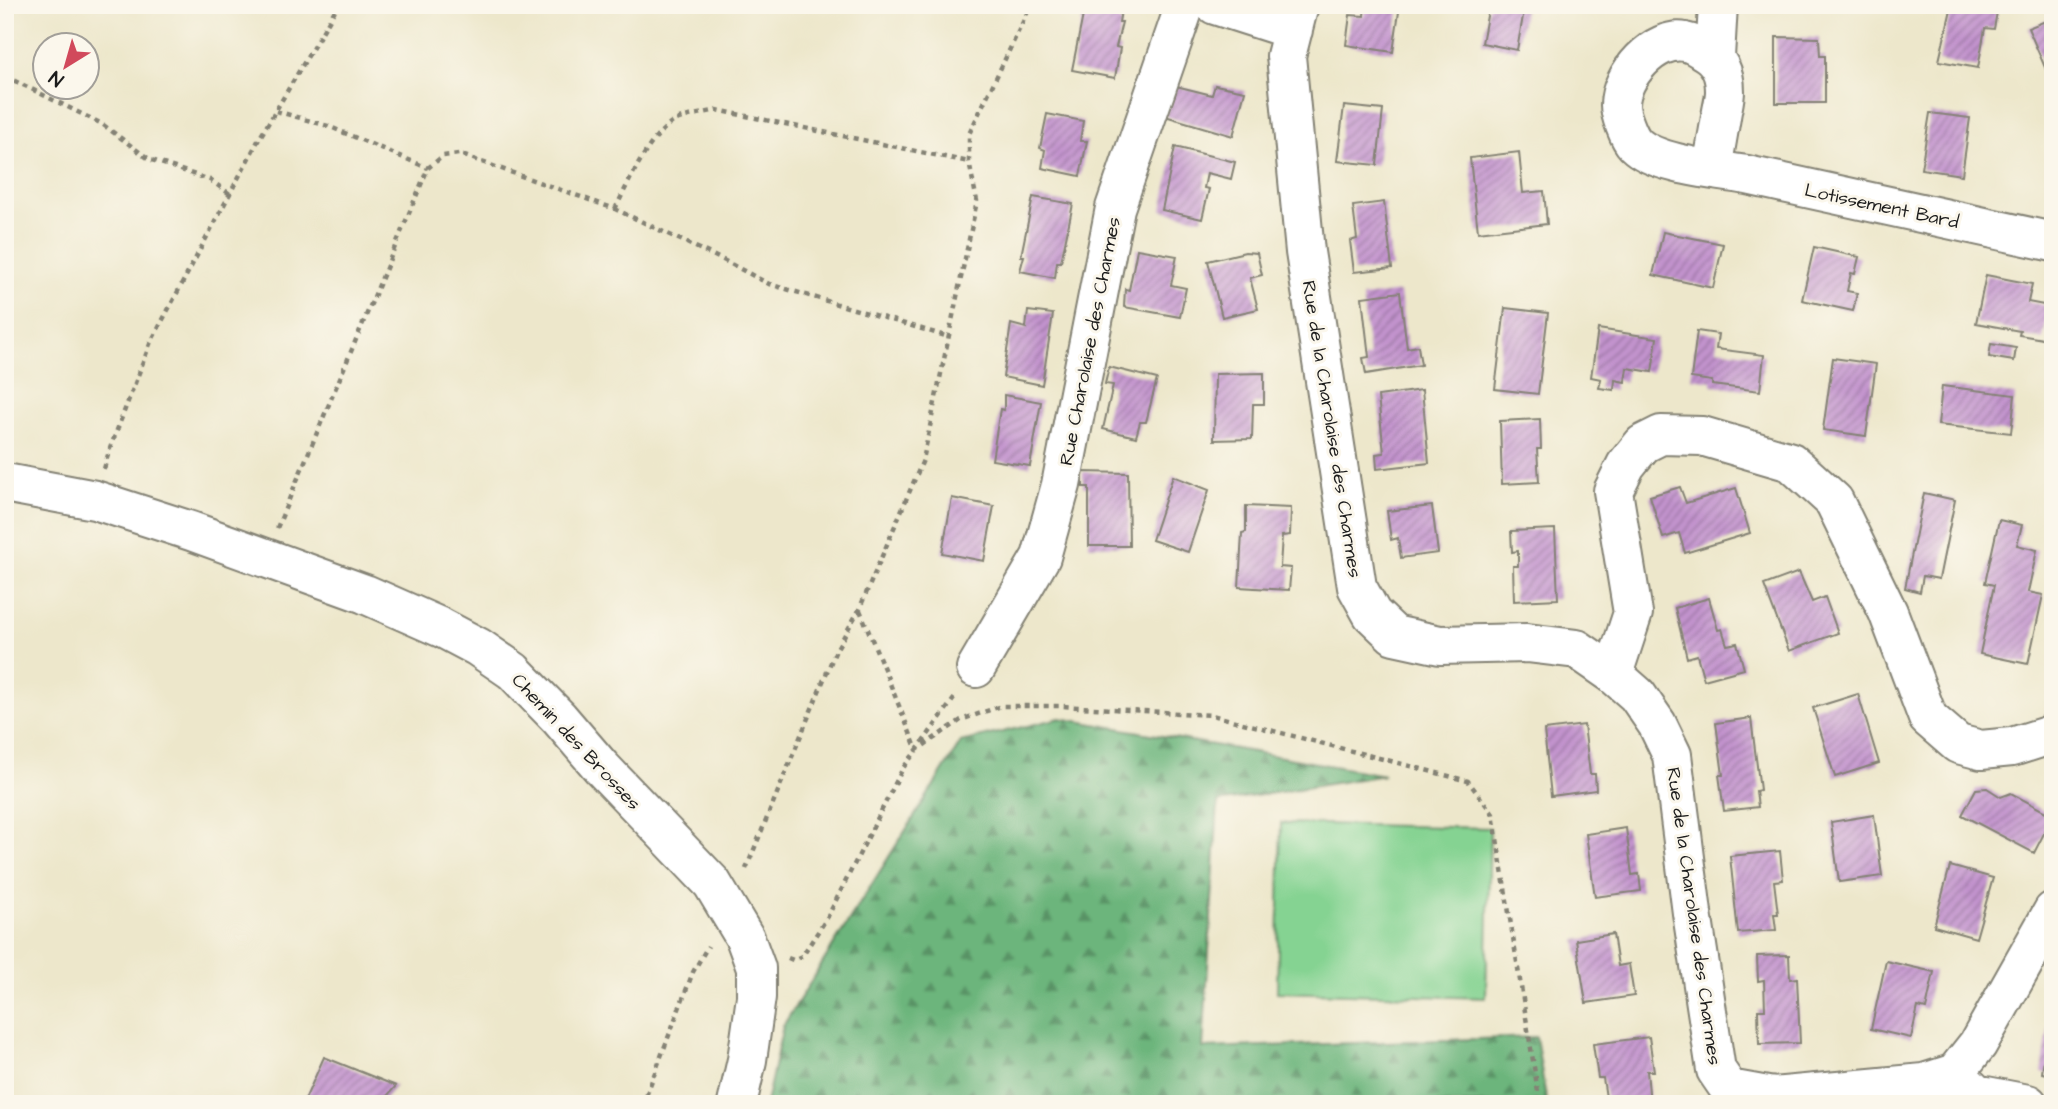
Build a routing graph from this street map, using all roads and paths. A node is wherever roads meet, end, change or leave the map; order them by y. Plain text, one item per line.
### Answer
1 (338, 5) edge
2 (1031, 5) edge
3 (1185, 5) edge
4 (1215, 5) edge
5 (1718, 5) edge
6 (1296, 18) edge
7 (1714, 57) junction
8 (5, 76) edge
9 (276, 111) junction
10 (969, 162) junction
11 (428, 168) junction
12 (1712, 169) junction
13 (230, 194) junction
14 (615, 209) junction
15 (2053, 242) edge
16 (949, 337) junction
17 (5, 483) edge
18 (95, 500) junction
19 (264, 558) junction
20 (859, 610) junction
21 (976, 668) joint
22 (1612, 674) junction
23 (2053, 734) edge
24 (917, 750) junction
25 (2053, 911) edge
26 (737, 924) junction
27 (1955, 1073) junction
28 (643, 1104) edge
29 (737, 1104) edge
30 (1540, 1104) edge
31 (2028, 1104) edge

1 - 9 path
2 - 10 path
3 - 21 street, Rue Charolaise des Charmes
4 - 6 street
5 - 7 street
6 - 22 street, Rue de la Charolaise des Charmes
7 - 12 street
7 - 12 street, Lotissement Bard
8 - 13 path
9 - 11 path
9 - 13 path
10 - 14 path
10 - 16 path
11 - 14 path
11 - 19 path
12 - 15 street, Lotissement Bard
13 - 18 path
14 - 16 path
16 - 20 path
17 - 18 street, Chemin des Brosses
18 - 19 street, Chemin des Brosses
19 - 26 street, Chemin des Brosses
20 - 24 path
20 - 26 path
21 - 24 path
22 - 23 street
22 - 27 street, Rue de la Charolaise des Charmes
24 - 26 path
24 - 30 path
25 - 27 street
26 - 28 path
26 - 29 street, Chemin des Brosses
27 - 31 street

